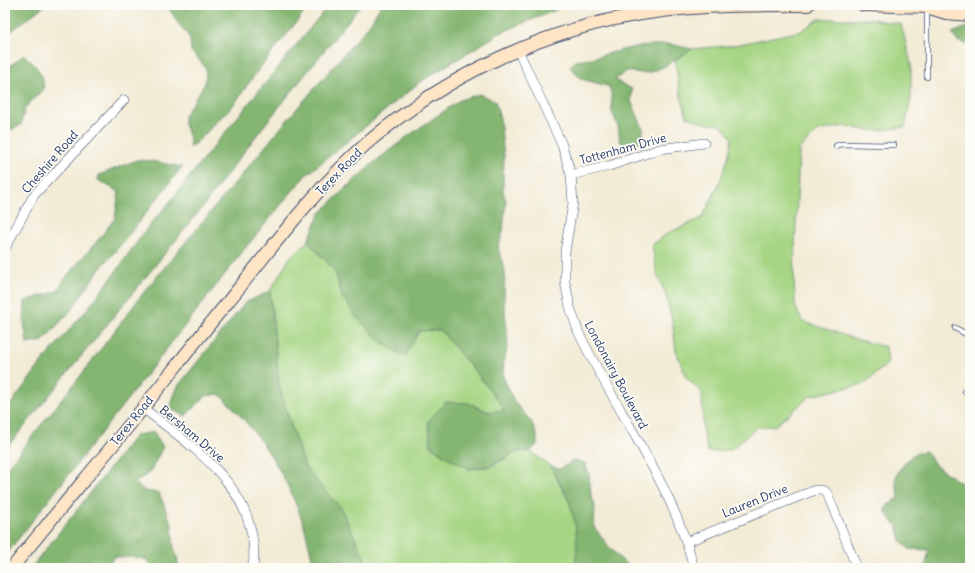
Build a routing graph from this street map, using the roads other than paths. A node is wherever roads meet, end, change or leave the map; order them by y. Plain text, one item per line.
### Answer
1 (808, 5) edge
2 (863, 5) edge
3 (931, 6) edge
4 (970, 14) edge
5 (518, 50) junction
6 (927, 77) dead end
7 (124, 100) dead end
8 (704, 143) dead end
9 (894, 145) dead end
10 (836, 146) dead end
11 (571, 175) junction
12 (5, 248) edge
13 (955, 328) dead end
14 (970, 336) edge
15 (970, 388) edge
16 (965, 391) dead end
17 (143, 408) junction
18 (686, 542) junction
19 (12, 568) edge
20 (253, 568) edge
21 (694, 568) edge
22 (857, 568) edge

1 - 5 main road, Terex Road
2 - 3 main road
3 - 4 main road
3 - 6 lane
5 - 11 street, Londonairy Boulevard
5 - 17 main road, Terex Road
7 - 12 street, Cheshire Road
8 - 11 street, Tottenham Drive
9 - 10 lane
11 - 18 street, Londonairy Boulevard
13 - 14 lane
15 - 16 lane
17 - 19 main road, Terex Road
17 - 20 street, Bersham Drive
18 - 21 street, Londonairy Boulevard
18 - 22 street, Lauren Drive

